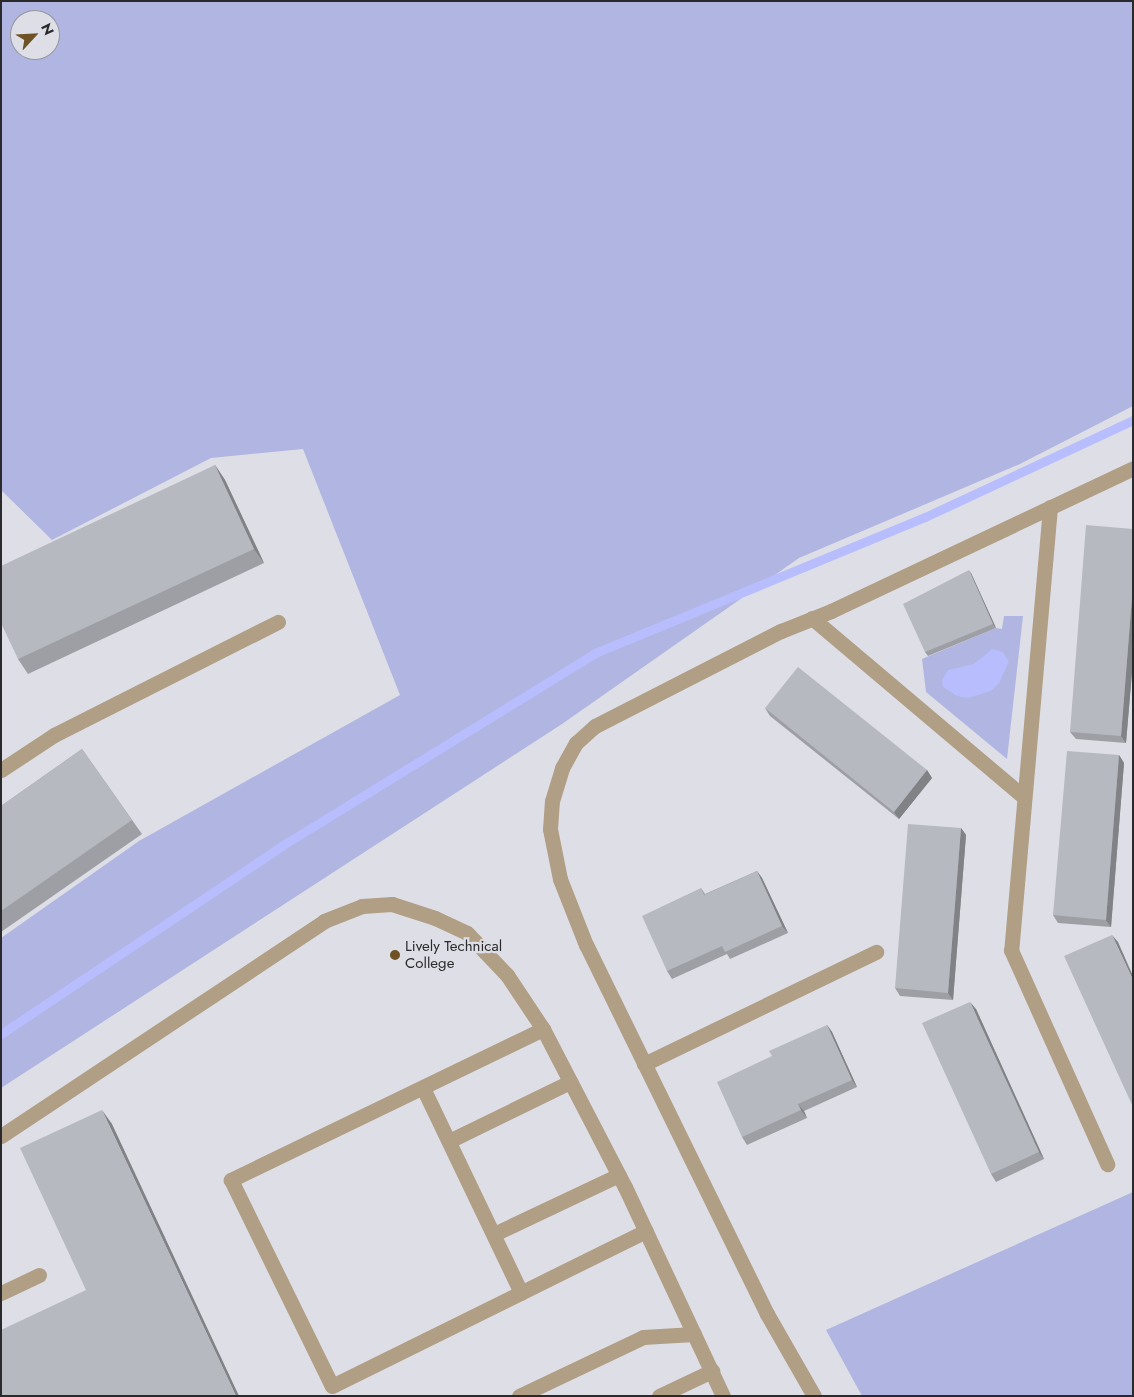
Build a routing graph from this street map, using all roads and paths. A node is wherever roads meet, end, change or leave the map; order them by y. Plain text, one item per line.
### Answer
1 (1133, 468) edge
2 (1050, 507) junction
3 (812, 618) junction
4 (278, 622) dead end
5 (1, 770) edge
6 (1024, 798) junction
7 (876, 952) dead end
8 (543, 1029) junction
9 (644, 1064) junction
10 (570, 1082) junction
11 (423, 1088) junction
12 (1, 1136) edge
13 (449, 1141) junction
14 (1107, 1164) dead end
15 (619, 1175) junction
16 (646, 1231) junction
17 (494, 1234) junction
18 (39, 1275) dead end
19 (1, 1293) edge
20 (521, 1293) junction
21 (694, 1334) junction
22 (712, 1371) junction
23 (519, 1396) edge
24 (659, 1396) edge
25 (723, 1396) edge
26 (814, 1396) edge

1 - 2 lane
2 - 3 lane
2 - 6 lane
3 - 6 lane
3 - 9 lane
4 - 5 lane
6 - 14 lane
7 - 9 lane
8 - 10 lane
8 - 11 lane
8 - 12 lane
9 - 26 lane
10 - 13 lane
10 - 15 lane
11 - 13 lane
11 - 20 lane
13 - 17 lane
15 - 16 lane
15 - 17 lane
16 - 20 lane
16 - 21 lane
17 - 20 lane
18 - 19 lane
21 - 22 lane
21 - 23 lane
22 - 24 lane
22 - 25 lane

